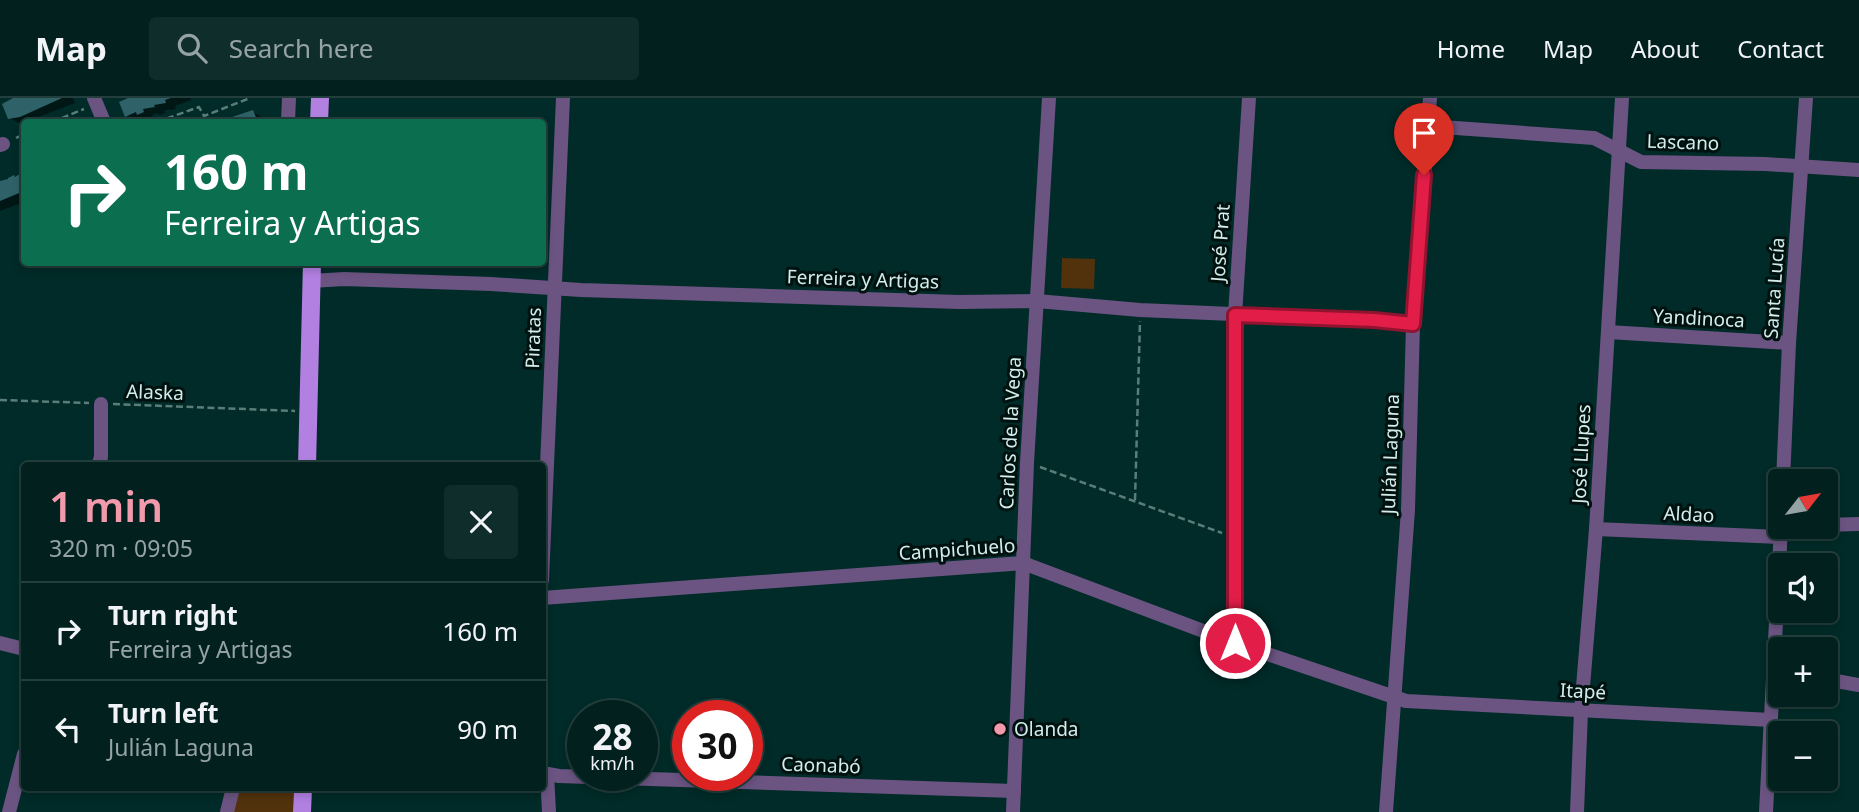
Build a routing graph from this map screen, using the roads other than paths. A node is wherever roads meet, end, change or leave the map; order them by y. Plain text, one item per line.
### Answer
1 (289, 98) edge
2 (320, 98) edge
3 (563, 98) edge
4 (1049, 98) edge
5 (1249, 98) edge
6 (1430, 98) edge
7 (1622, 98) edge
8 (1806, 98) edge
9 (95, 101) edge
10 (103, 119) edge
11 (288, 119) edge
12 (318, 119) edge
13 (1428, 126) junction
14 (1619, 151) junction
15 (1802, 166) junction
16 (1859, 170) edge
17 (312, 272) edge
18 (554, 289) junction
19 (1037, 301) junction
20 (1235, 315) junction
21 (1413, 324) junction
22 (1608, 332) junction
23 (1789, 343) junction
24 (101, 404) road end
25 (99, 462) edge
26 (307, 462) edge
27 (1784, 469) edge
28 (546, 483) edge
29 (1859, 524) edge
30 (1838, 525) edge
31 (1596, 529) junction
32 (1768, 532) edge
33 (1781, 539) edge
34 (1023, 562) junction
35 (546, 598) edge
36 (1778, 637) edge
37 (0, 643) edge
38 (1235, 643) junction
39 (21, 648) edge
40 (1838, 681) edge
41 (1859, 685) edge
42 (1393, 698) junction
43 (1773, 707) edge
44 (1581, 710) junction
45 (1771, 720) junction
46 (21, 766) edge
47 (546, 773) edge
48 (546, 783) edge
49 (232, 791) edge
50 (303, 791) edge
51 (1014, 791) junction
52 (9, 812) edge
53 (227, 812) edge
54 (302, 812) edge
55 (549, 812) edge
56 (1013, 812) edge
57 (1386, 812) edge
58 (1577, 812) edge
59 (1766, 812) edge

1 - 11 street
2 - 12 main road
3 - 18 street, Piratas
4 - 19 street, Carlos de la Vega
5 - 20 street, José Prat
6 - 13 street, Julián Laguna
7 - 14 street, José Llupes
8 - 15 street, Santa Lucía
9 - 10 street
13 - 14 street, Lascano
13 - 21 street, Julián Laguna
14 - 15 street, Lascano
14 - 22 street, José Llupes
15 - 16 street, Lascano
15 - 23 street, Santa Lucía
17 - 18 street, Ferreira y Artigas
17 - 26 main road
18 - 19 street, Ferreira y Artigas
18 - 28 street, Piratas
19 - 20 street, Ferreira y Artigas
19 - 34 street, Carlos de la Vega
20 - 21 street, Ferreira y Artigas
20 - 38 street, José Prat
21 - 42 street, Julián Laguna
22 - 23 street, Yandinoca
22 - 31 street, José Llupes
23 - 27 street, Santa Lucía
24 - 25 street
29 - 30 street
31 - 32 street, Aldao
31 - 44 street, José Llupes
33 - 36 street
34 - 35 street, Campichuelo
34 - 38 street, Campichuelo
34 - 51 street, Carlos de la Vega
37 - 39 street
38 - 42 street, Campichuelo
40 - 41 street
42 - 44 street, Itapé
42 - 57 street, Julián Laguna
43 - 45 street
44 - 45 street, Itapé
44 - 58 street, José Llupes
45 - 59 street
46 - 52 street
47 - 51 street, Caonabó
48 - 55 street
49 - 53 street
50 - 54 main road
51 - 56 street, Carlos de la Vega

